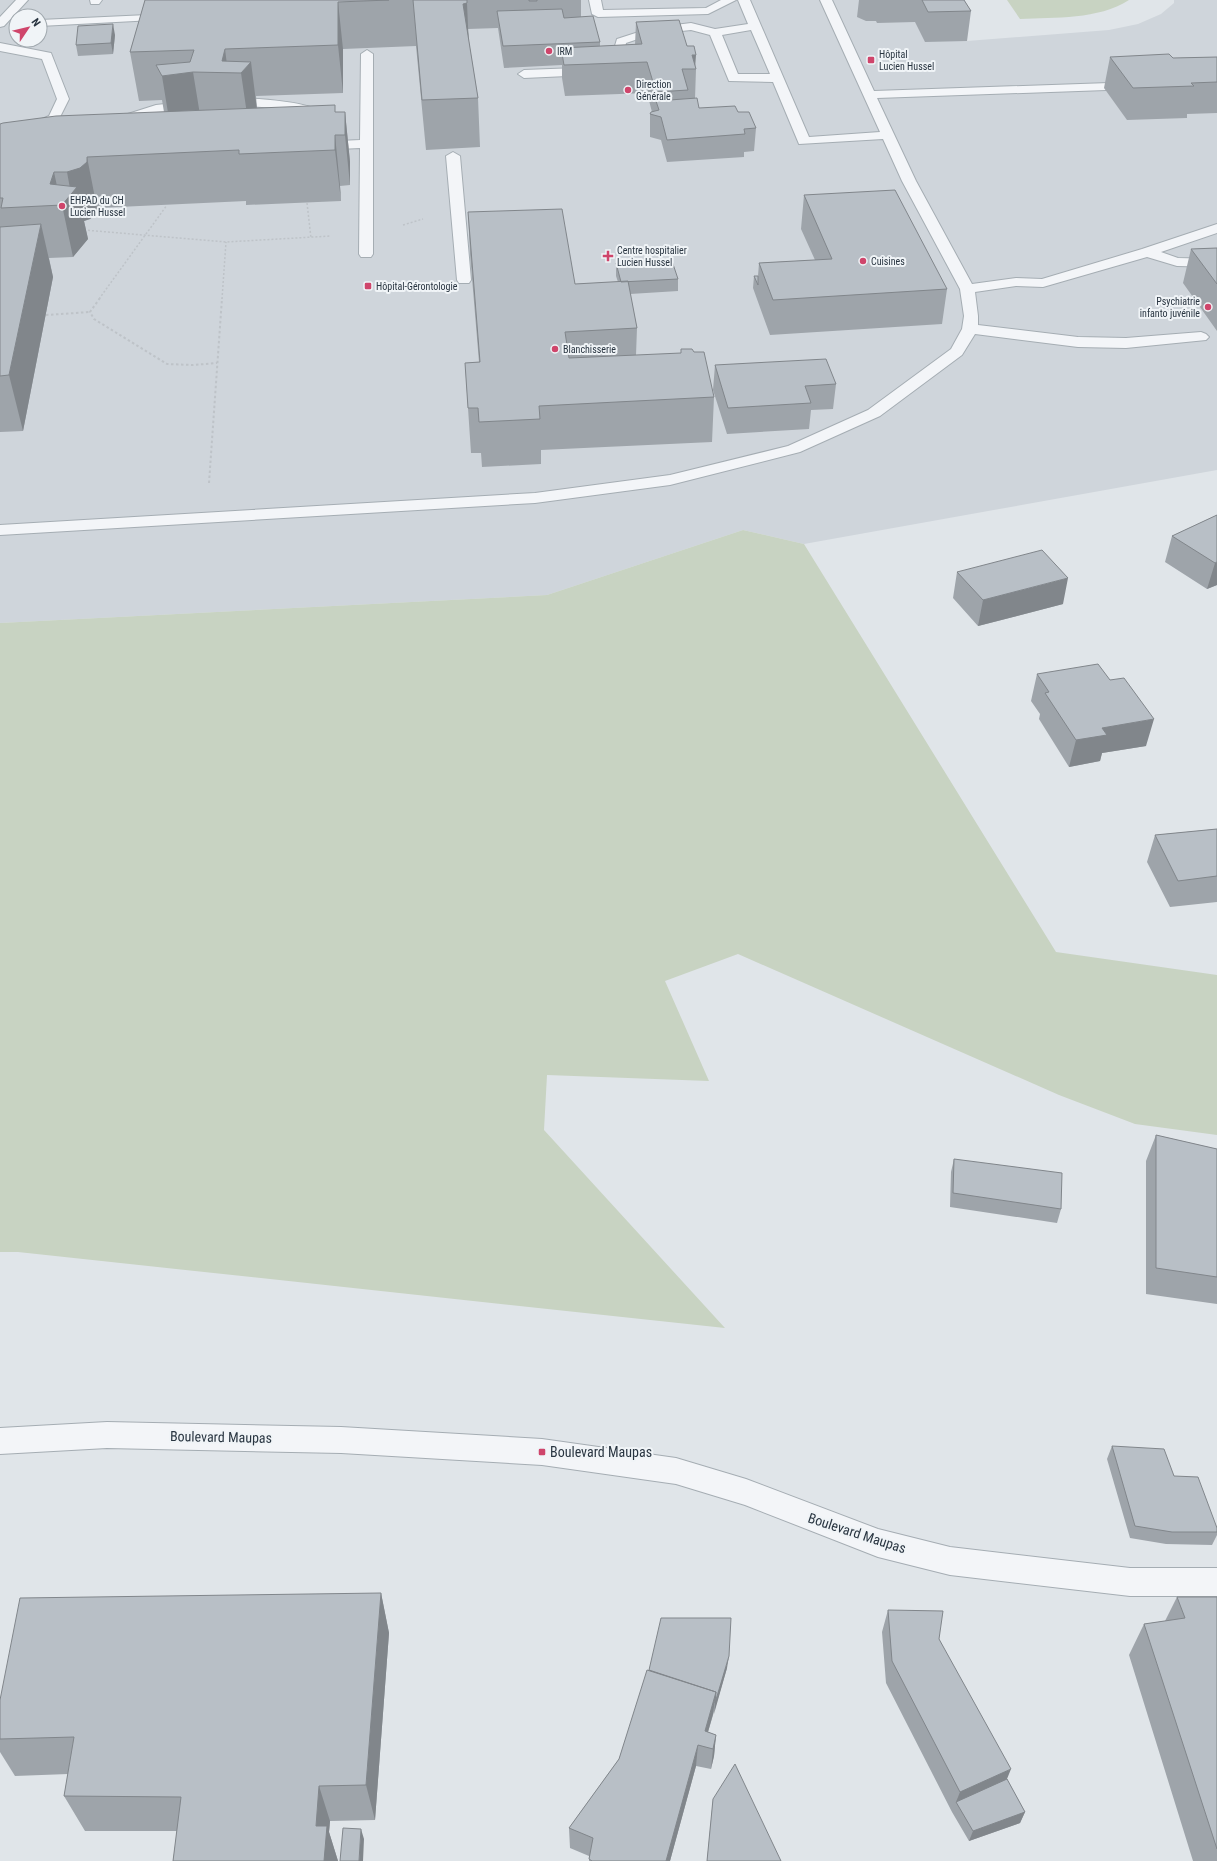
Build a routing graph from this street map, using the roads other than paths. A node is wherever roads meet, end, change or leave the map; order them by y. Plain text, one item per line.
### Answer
1 (22, 0) edge
2 (595, 0) edge
3 (730, 0) edge
4 (744, 0) edge
5 (826, 0) edge
6 (179, 17) edge
7 (48, 23) edge
8 (0, 24) edge
9 (755, 26) junction
10 (715, 33) junction
11 (0, 47) edge
12 (367, 54) edge
13 (524, 74) dead end
14 (777, 78) junction
15 (1146, 84) edge
16 (870, 96) junction
17 (231, 102) edge
18 (199, 105) edge
19 (333, 122) edge
20 (103, 128) edge
21 (347, 130) edge
22 (888, 135) junction
23 (0, 136) edge
24 (366, 144) junction
25 (303, 147) edge
26 (454, 156) dead end
27 (1217, 216) edge
28 (1217, 228) edge
29 (1156, 234) dead end
30 (1147, 252) junction
31 (366, 254) dead end
32 (1217, 263) edge
33 (1041, 268) dead end
34 (464, 280) dead end
35 (1016, 282) junction
36 (967, 289) junction
37 (970, 329) junction
38 (1201, 337) dead end
39 (0, 530) edge
40 (0, 1441) edge
41 (1217, 1582) edge

1 - 8 street
2 - 3 street
4 - 9 street
5 - 16 street
6 - 7 street
9 - 10 street
9 - 14 street
10 - 13 street
10 - 14 street
11 - 23 street
12 - 24 street
14 - 22 street
15 - 16 street
16 - 22 street
17 - 19 street
18 - 20 street
21 - 24 street
22 - 36 street
24 - 25 street
24 - 31 street
26 - 34 street
27 - 29 street
28 - 30 street
30 - 32 street
30 - 35 street
33 - 35 street
35 - 36 street
36 - 37 street
37 - 38 street
37 - 39 street
40 - 41 street, Boulevard Maupas

